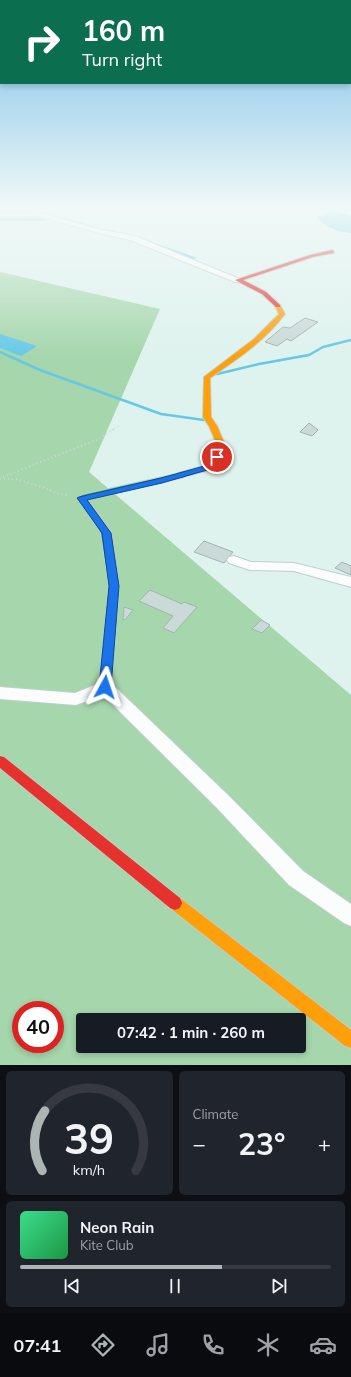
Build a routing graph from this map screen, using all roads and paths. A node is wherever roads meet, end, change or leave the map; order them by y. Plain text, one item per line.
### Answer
1 (182, 258) edge
2 (307, 258) edge
3 (238, 280) junction
4 (120, 425) dead end
5 (0, 478) edge
6 (234, 560) dead end
7 (351, 582) edge
8 (105, 687) junction
9 (0, 693) edge
10 (0, 761) edge
11 (351, 916) edge
12 (351, 1040) edge

1 - 3 street
2 - 3 street
3 - 8 street
4 - 5 path
6 - 7 street
8 - 9 street
8 - 11 street
10 - 12 street

